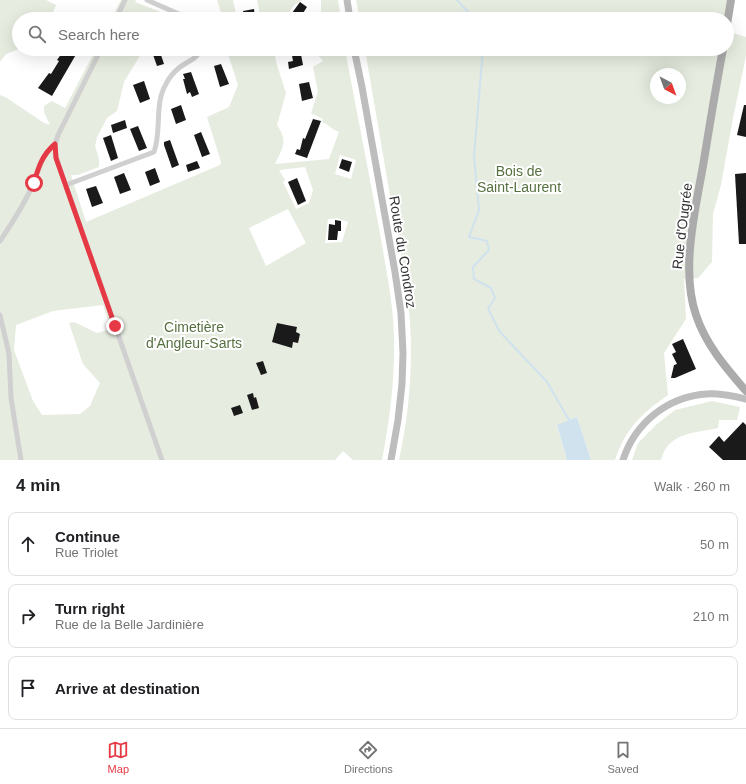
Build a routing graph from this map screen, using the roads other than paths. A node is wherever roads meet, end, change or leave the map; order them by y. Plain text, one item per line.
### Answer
1 (125, 0) edge
2 (147, 0) edge
3 (347, 0) edge
4 (731, 0) edge
5 (119, 12) edge
6 (174, 12) edge
7 (349, 12) edge
8 (729, 12) edge
9 (98, 56) edge
10 (196, 56) edge
11 (355, 56) edge
12 (721, 56) edge
13 (55, 144) junction
14 (66, 185) junction
15 (0, 240) edge
16 (0, 315) edge
17 (746, 391) edge
18 (746, 399) edge
19 (21, 460) edge
20 (162, 460) edge
21 (390, 460) edge
22 (623, 460) edge

1 - 5 street
2 - 6 street
3 - 7 main road
4 - 8 main road
9 - 13 street
10 - 14 street
11 - 21 main road, Route du Condroz
12 - 17 main road, Rue d'Ougrée
13 - 14 street
13 - 15 street
14 - 20 street
16 - 19 street
18 - 22 main road

